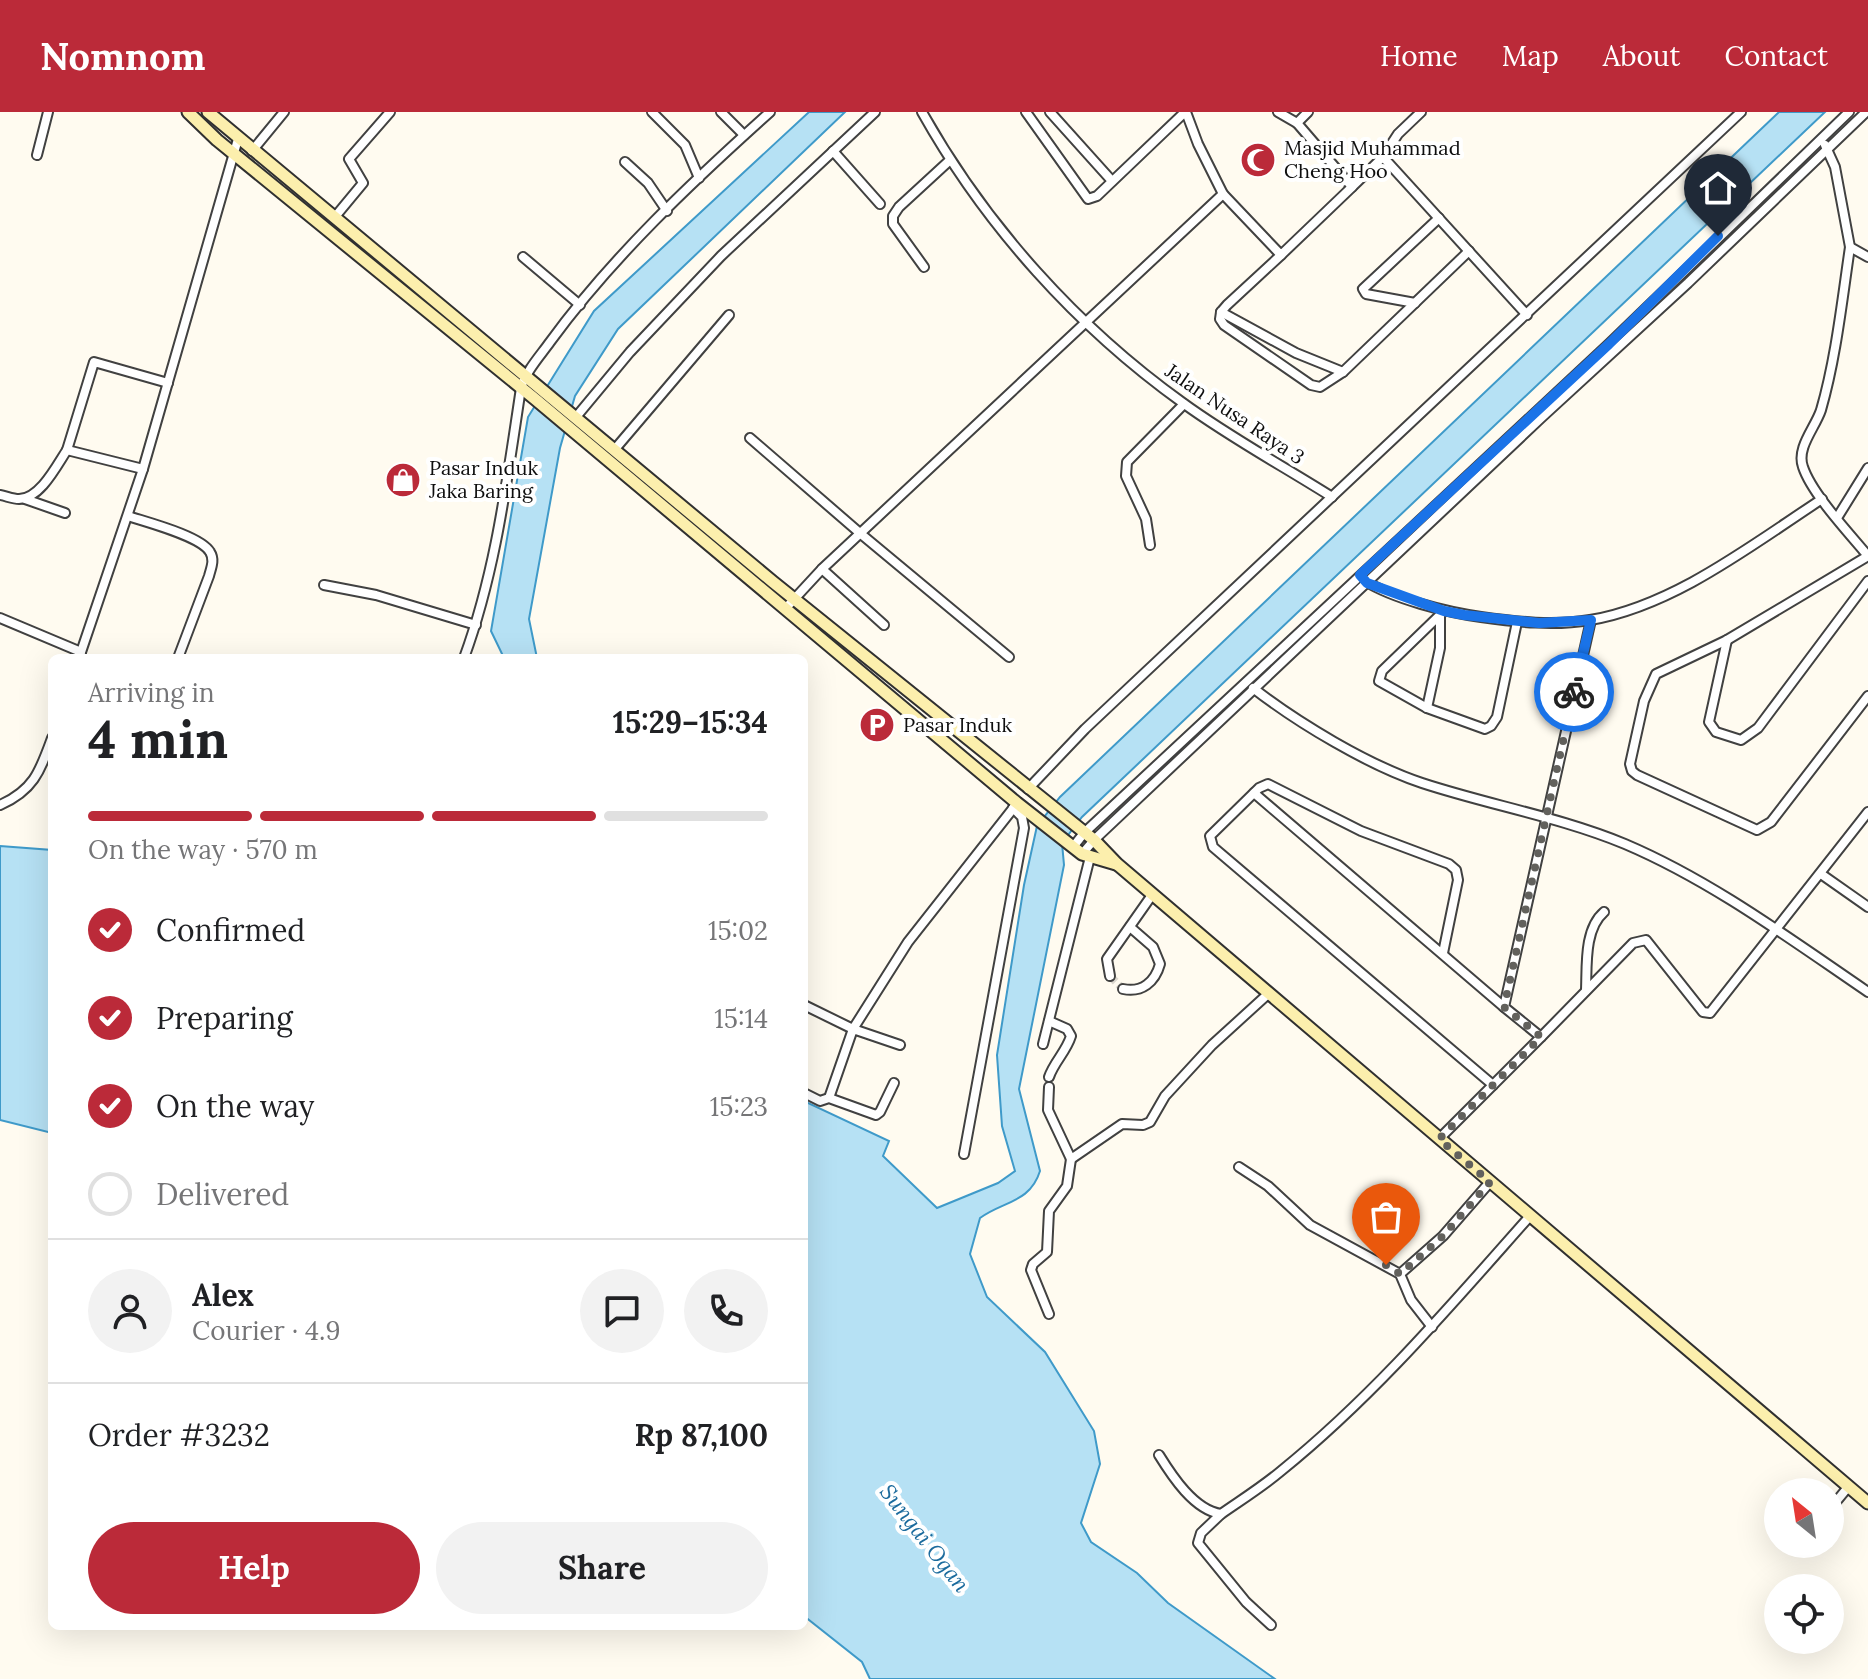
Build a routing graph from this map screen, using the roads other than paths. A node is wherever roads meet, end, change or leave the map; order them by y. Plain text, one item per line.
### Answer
1 (48, 112) edge
2 (188, 112) edge
3 (284, 112) edge
4 (390, 112) edge
5 (652, 112) edge
6 (721, 112) edge
7 (770, 112) edge
8 (875, 112) edge
9 (922, 112) edge
10 (1026, 112) edge
11 (1050, 112) edge
12 (1185, 112) edge
13 (1278, 112) edge
14 (1308, 112) edge
15 (1422, 112) edge
16 (1741, 112) edge
17 (1849, 112) edge
18 (1866, 112) edge
19 (214, 114) edge
20 (1297, 123) junction
21 (744, 135) junction
22 (238, 139) junction
23 (1820, 140) junction
24 (1828, 148) junction
25 (252, 151) junction
26 (833, 151) junction
27 (233, 153) junction
28 (37, 155) dead end
29 (1383, 157) junction
30 (949, 161) junction
31 (625, 162) dead end
32 (699, 178) junction
33 (1112, 181) junction
34 (1352, 187) junction
35 (1223, 194) junction
36 (880, 204) dead end
37 (667, 211) junction
38 (334, 218) junction
39 (1439, 218) junction
40 (1850, 247) junction
41 (1469, 251) junction
42 (1281, 255) junction
43 (523, 257) dead end
44 (1868, 257) edge
45 (924, 267) dead end
46 (1678, 275) junction
47 (1688, 283) junction
48 (1415, 303) junction
49 (580, 305) junction
50 (1221, 312) junction
51 (729, 315) dead end
52 (1527, 315) junction
53 (1087, 322) junction
54 (1343, 372) junction
55 (523, 382) junction
56 (168, 383) junction
57 (538, 394) junction
58 (1184, 404) junction
59 (574, 415) junction
60 (750, 438) dead end
61 (615, 449) junction
62 (67, 450) junction
63 (1868, 468) edge
64 (143, 469) junction
65 (0, 495) edge
66 (1332, 497) junction
67 (24, 498) junction
68 (1822, 499) junction
69 (65, 513) dead end
70 (128, 516) junction
71 (1837, 518) junction
72 (861, 534) junction
73 (1150, 545) dead end
74 (822, 569) junction
75 (1364, 579) junction
76 (1868, 581) edge
77 (324, 585) dead end
78 (793, 599) junction
79 (785, 609) junction
80 (1442, 614) junction
81 (0, 618) edge
82 (1591, 620) junction
83 (1517, 622) junction
84 (476, 625) junction
85 (884, 625) dead end
86 (1727, 640) junction
87 (78, 654) edge
88 (80, 654) edge
89 (180, 654) edge
90 (465, 654) edge
91 (1009, 657) dead end
92 (1252, 686) junction
93 (1868, 696) edge
94 (1427, 708) junction
95 (48, 748) edge
96 (1028, 789) junction
97 (1254, 793) junction
98 (0, 805) edge
99 (1015, 805) junction
100 (1868, 812) edge
101 (1545, 819) junction
102 (1864, 825) edge
103 (1085, 834) junction
104 (1078, 850) junction
105 (1117, 864) junction
106 (1821, 874) junction
107 (1152, 895) junction
108 (1868, 907) edge
109 (1604, 912) dead end
110 (1130, 927) junction
111 (1776, 930) junction
112 (1443, 953) junction
113 (1110, 976) dead end
114 (1123, 989) dead end
115 (1586, 991) junction
116 (1868, 992) edge
117 (1268, 994) junction
118 (808, 1007) edge
119 (1504, 1007) junction
120 (1049, 1021) junction
121 (853, 1029) junction
122 (1541, 1037) junction
123 (1043, 1044) dead end
124 (900, 1045) dead end
125 (894, 1083) dead end
126 (1493, 1085) junction
127 (808, 1095) edge
128 (829, 1098) junction
129 (1439, 1139) junction
130 (964, 1154) dead end
131 (1071, 1159) junction
132 (1239, 1167) dead end
133 (1490, 1182) junction
134 (1530, 1216) junction
135 (1400, 1274) junction
136 (1049, 1314) dead end
137 (1432, 1327) junction
138 (1159, 1455) dead end
139 (1849, 1486) junction
140 (1844, 1492) edge
141 (1868, 1503) edge
142 (1221, 1514) junction
143 (1271, 1625) dead end

1 - 28 street
2 - 27 street
3 - 25 street
4 - 38 street
5 - 32 street
6 - 21 street
7 - 21 street
8 - 26 street
9 - 30 street, Jalan Nusa Raya 3
10 - 33 street
11 - 33 street
12 - 33 street
12 - 35 street
13 - 20 street
14 - 20 street
15 - 29 street
16 - 52 street
17 - 23 street
18 - 24 street
19 - 22 street
20 - 34 street
21 - 32 street
22 - 25 street
22 - 27 street
23 - 24 street
23 - 46 street
24 - 40 street
24 - 47 street
25 - 38 street
26 - 36 street
26 - 59 street
27 - 55 street
27 - 56 street
29 - 34 street
29 - 39 street
30 - 45 street
30 - 53 street, Jalan Nusa Raya 3
31 - 37 street
32 - 37 street
34 - 42 street
35 - 42 street
35 - 53 street
37 - 49 street
38 - 55 street
39 - 41 street
39 - 48 street
40 - 44 street
40 - 68 street
41 - 48 street
41 - 52 street
42 - 50 street
43 - 49 street
46 - 47 street
46 - 75 street
47 - 75 street
48 - 54 street
49 - 55 street
50 - 54 street
50 - 54 street
51 - 61 street
52 - 66 street
53 - 58 street, Jalan Nusa Raya 3
53 - 72 street
55 - 57 street
55 - 84 street
56 - 62 street
56 - 64 street
57 - 59 street
57 - 79 street
58 - 66 street, Jalan Nusa Raya 3
58 - 73 street
59 - 61 street
60 - 72 street
61 - 78 street
62 - 64 street
62 - 67 street
63 - 71 street
64 - 70 street
65 - 67 street
66 - 96 street
67 - 69 street
68 - 71 street
68 - 82 street
70 - 88 street
70 - 89 street
71 - 86 street
72 - 74 street
72 - 91 street
74 - 78 street
74 - 85 street
75 - 80 street
75 - 92 street
76 - 86 street
77 - 84 street
78 - 79 street
78 - 96 street
79 - 99 street
80 - 83 street
80 - 94 street
80 - 94 street
81 - 87 street
82 - 83 street
82 - 101 street
83 - 94 street
84 - 90 street
86 - 93 street
92 - 101 street
92 - 103 street
95 - 98 street
96 - 103 street
97 - 112 street
97 - 112 street
97 - 126 street
99 - 104 street
99 - 121 street
99 - 130 street
100 - 102 street
101 - 111 street
101 - 119 street
102 - 106 street
103 - 104 street
103 - 105 street
104 - 105 street
104 - 120 street
105 - 107 street
106 - 108 street
106 - 111 street
107 - 110 street
107 - 117 street
109 - 115 street
110 - 113 street
110 - 114 street
111 - 115 street
111 - 116 street
112 - 119 street
115 - 122 street
117 - 129 street
117 - 131 street
118 - 121 street
119 - 122 street
120 - 123 street
120 - 131 street
121 - 124 street
121 - 128 street
122 - 126 street
125 - 128 street
126 - 129 street
127 - 128 street
129 - 133 street
131 - 136 street
132 - 135 street
133 - 134 street
133 - 135 street
134 - 137 street
134 - 139 street
135 - 137 street
137 - 142 street
138 - 142 street
139 - 140 street
139 - 141 street
142 - 143 street

